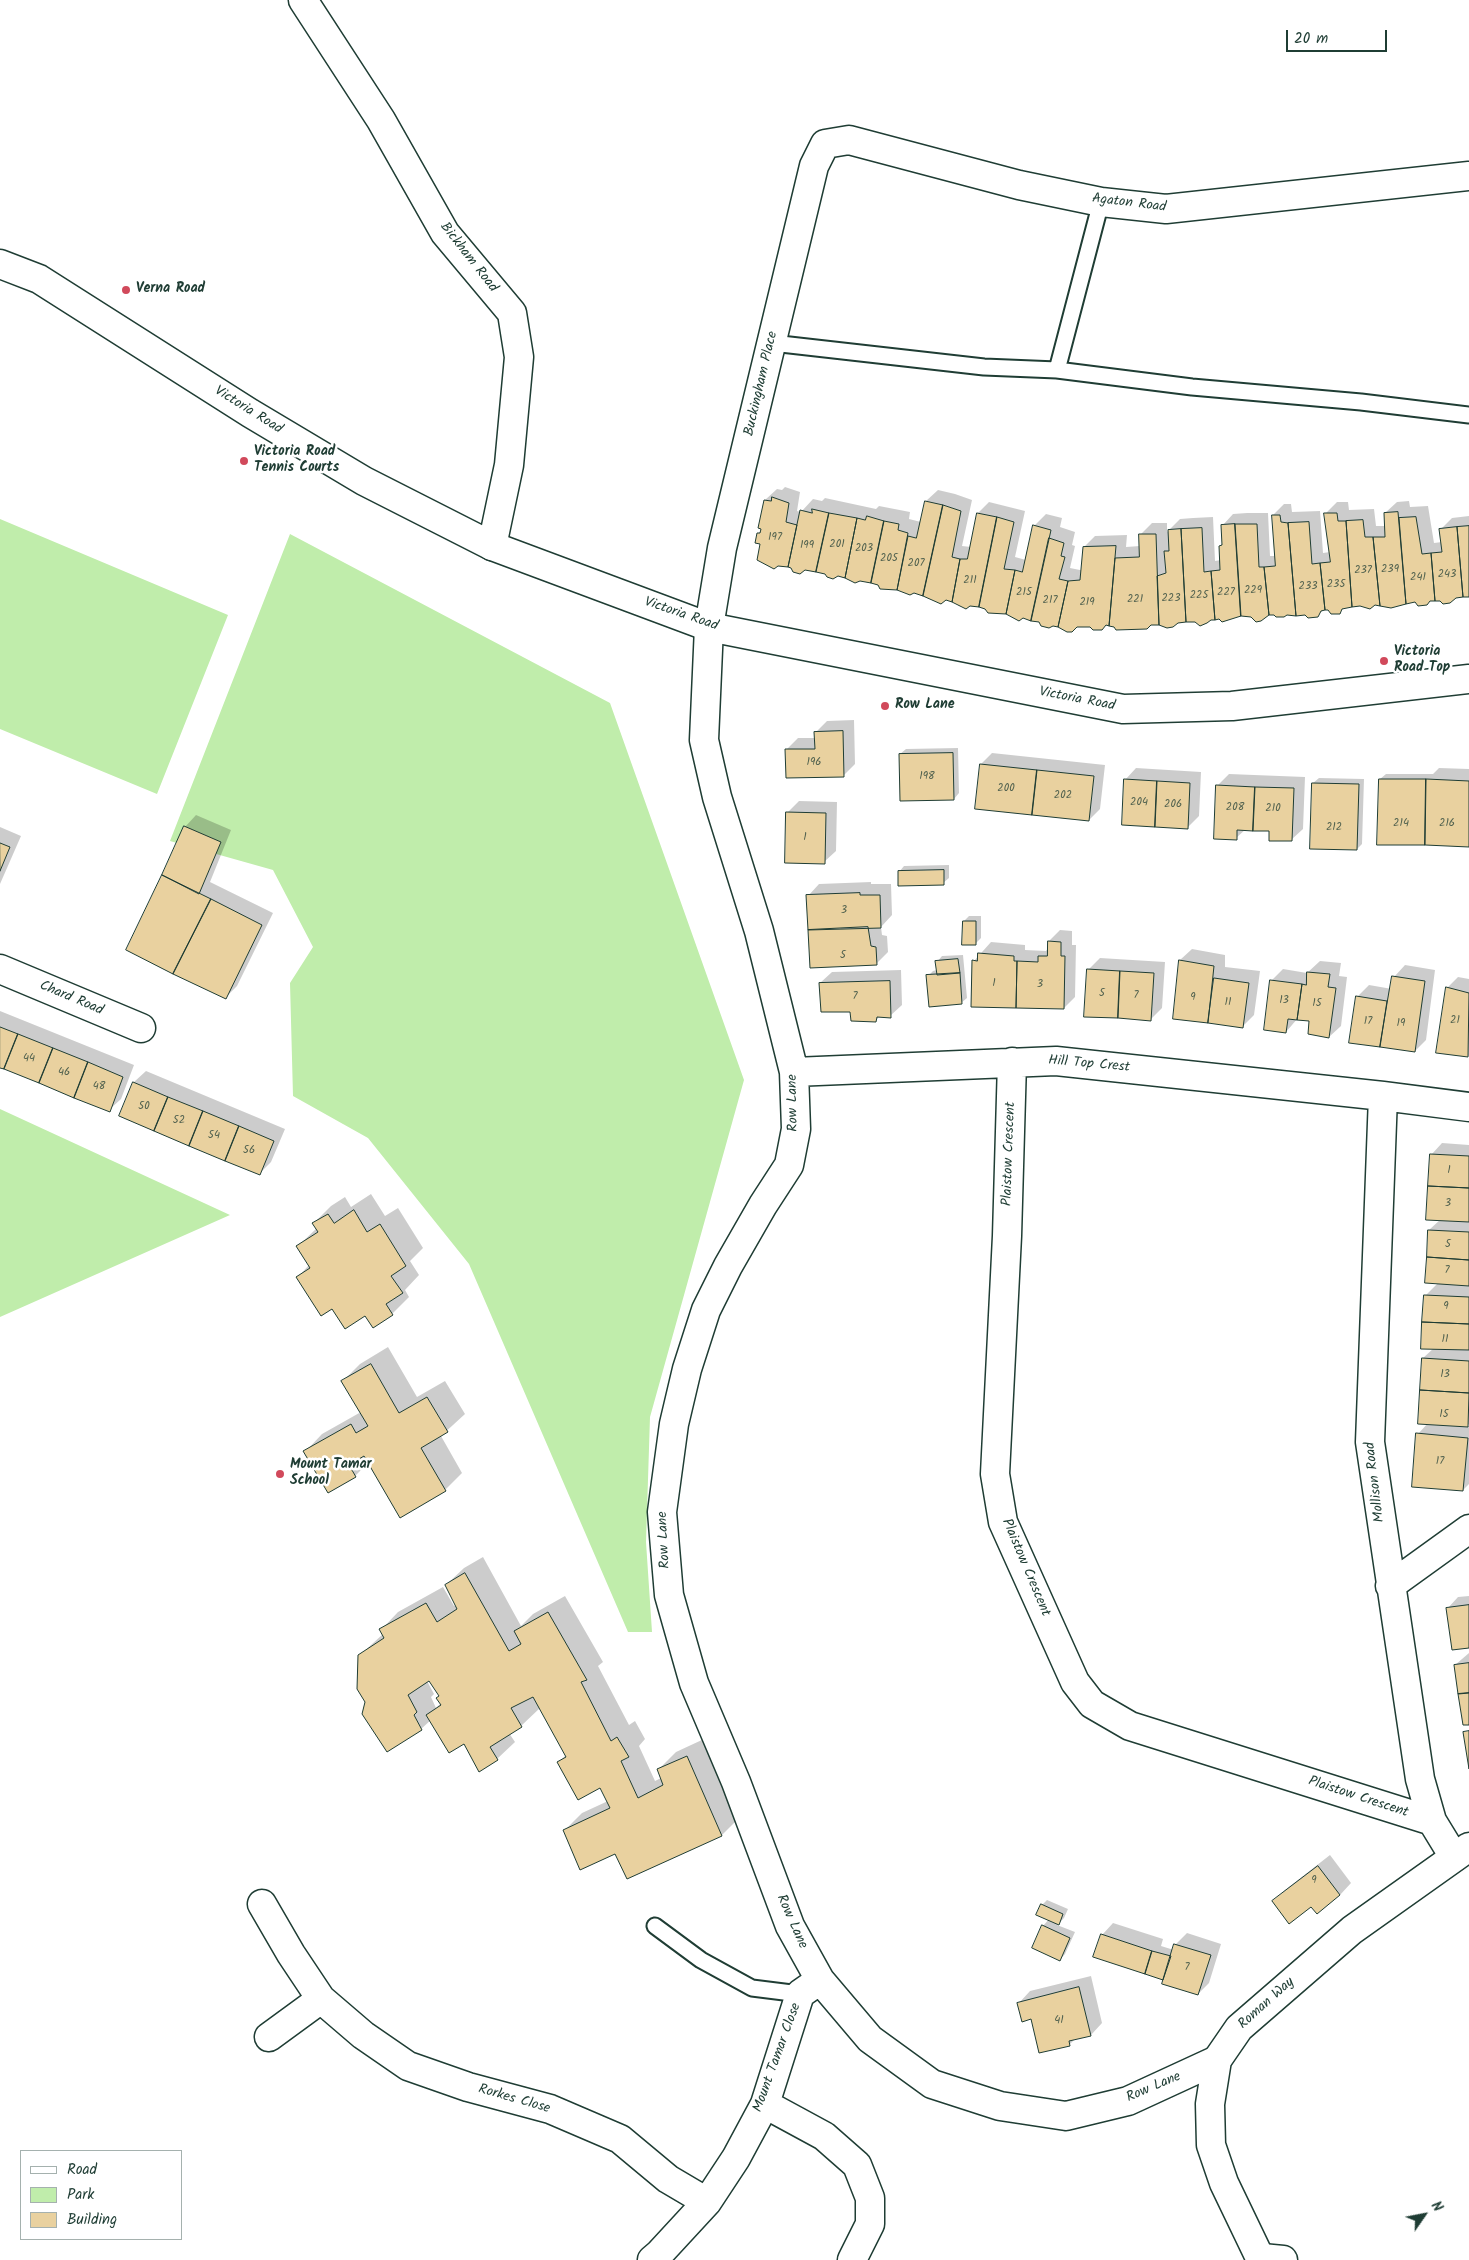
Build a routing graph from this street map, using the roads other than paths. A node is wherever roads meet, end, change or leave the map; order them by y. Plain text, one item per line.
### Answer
1 (303, 0) edge
2 (825, 144) joint
3 (1469, 176) edge
4 (1101, 202) junction
5 (0, 264) edge
6 (772, 343) junction
7 (1057, 370) junction
8 (1469, 416) edge
9 (492, 546) junction
10 (709, 626) junction
11 (1469, 679) edge
12 (0, 969) edge
13 (141, 1028) dead end
14 (1012, 1062) junction
15 (794, 1072) junction
16 (1383, 1096) junction
17 (1469, 1107) edge
18 (1469, 1529) edge
19 (1390, 1586) junction
20 (1432, 1821) junction
21 (1462, 1852) edge
22 (262, 1904) dead end
23 (654, 1926) dead end
24 (810, 1987) junction
25 (322, 1999) junction
26 (269, 2036) dead end
27 (1217, 2060) junction
28 (764, 2104) junction
29 (707, 2202) junction
30 (1269, 2259) edge
31 (652, 2260) edge
32 (852, 2260) edge

1 - 9 street, Bickham Road
2 - 4 street, Agaton Road
2 - 6 street, Buckingham Place
3 - 4 street, Agaton Road
4 - 7 lane
5 - 9 street, Victoria Road
6 - 7 lane
6 - 10 street, Buckingham Place
7 - 8 lane
9 - 10 street, Victoria Road
10 - 11 street, Victoria Road
10 - 15 street, Row Lane
12 - 13 street, Chard Road
14 - 15 street, Hill Top Crest
14 - 16 street, Hill Top Crest
14 - 20 street, Plaistow Crescent
15 - 24 street, Row Lane
16 - 17 street, Hill Top Crest
16 - 19 street, Mollison Road
18 - 19 street
19 - 20 street, Mollison Road
20 - 21 street, Mollison Road
21 - 27 street, Roman Way
22 - 25 street, Rorkes Close
23 - 24 lane
24 - 27 street, Row Lane
24 - 28 street, Mount Tamar Close
25 - 26 street
25 - 29 street, Rorkes Close
27 - 30 street, Roman Way
28 - 29 street, Mount Tamar Close
28 - 32 street
29 - 31 street, Mount Tamar Close

